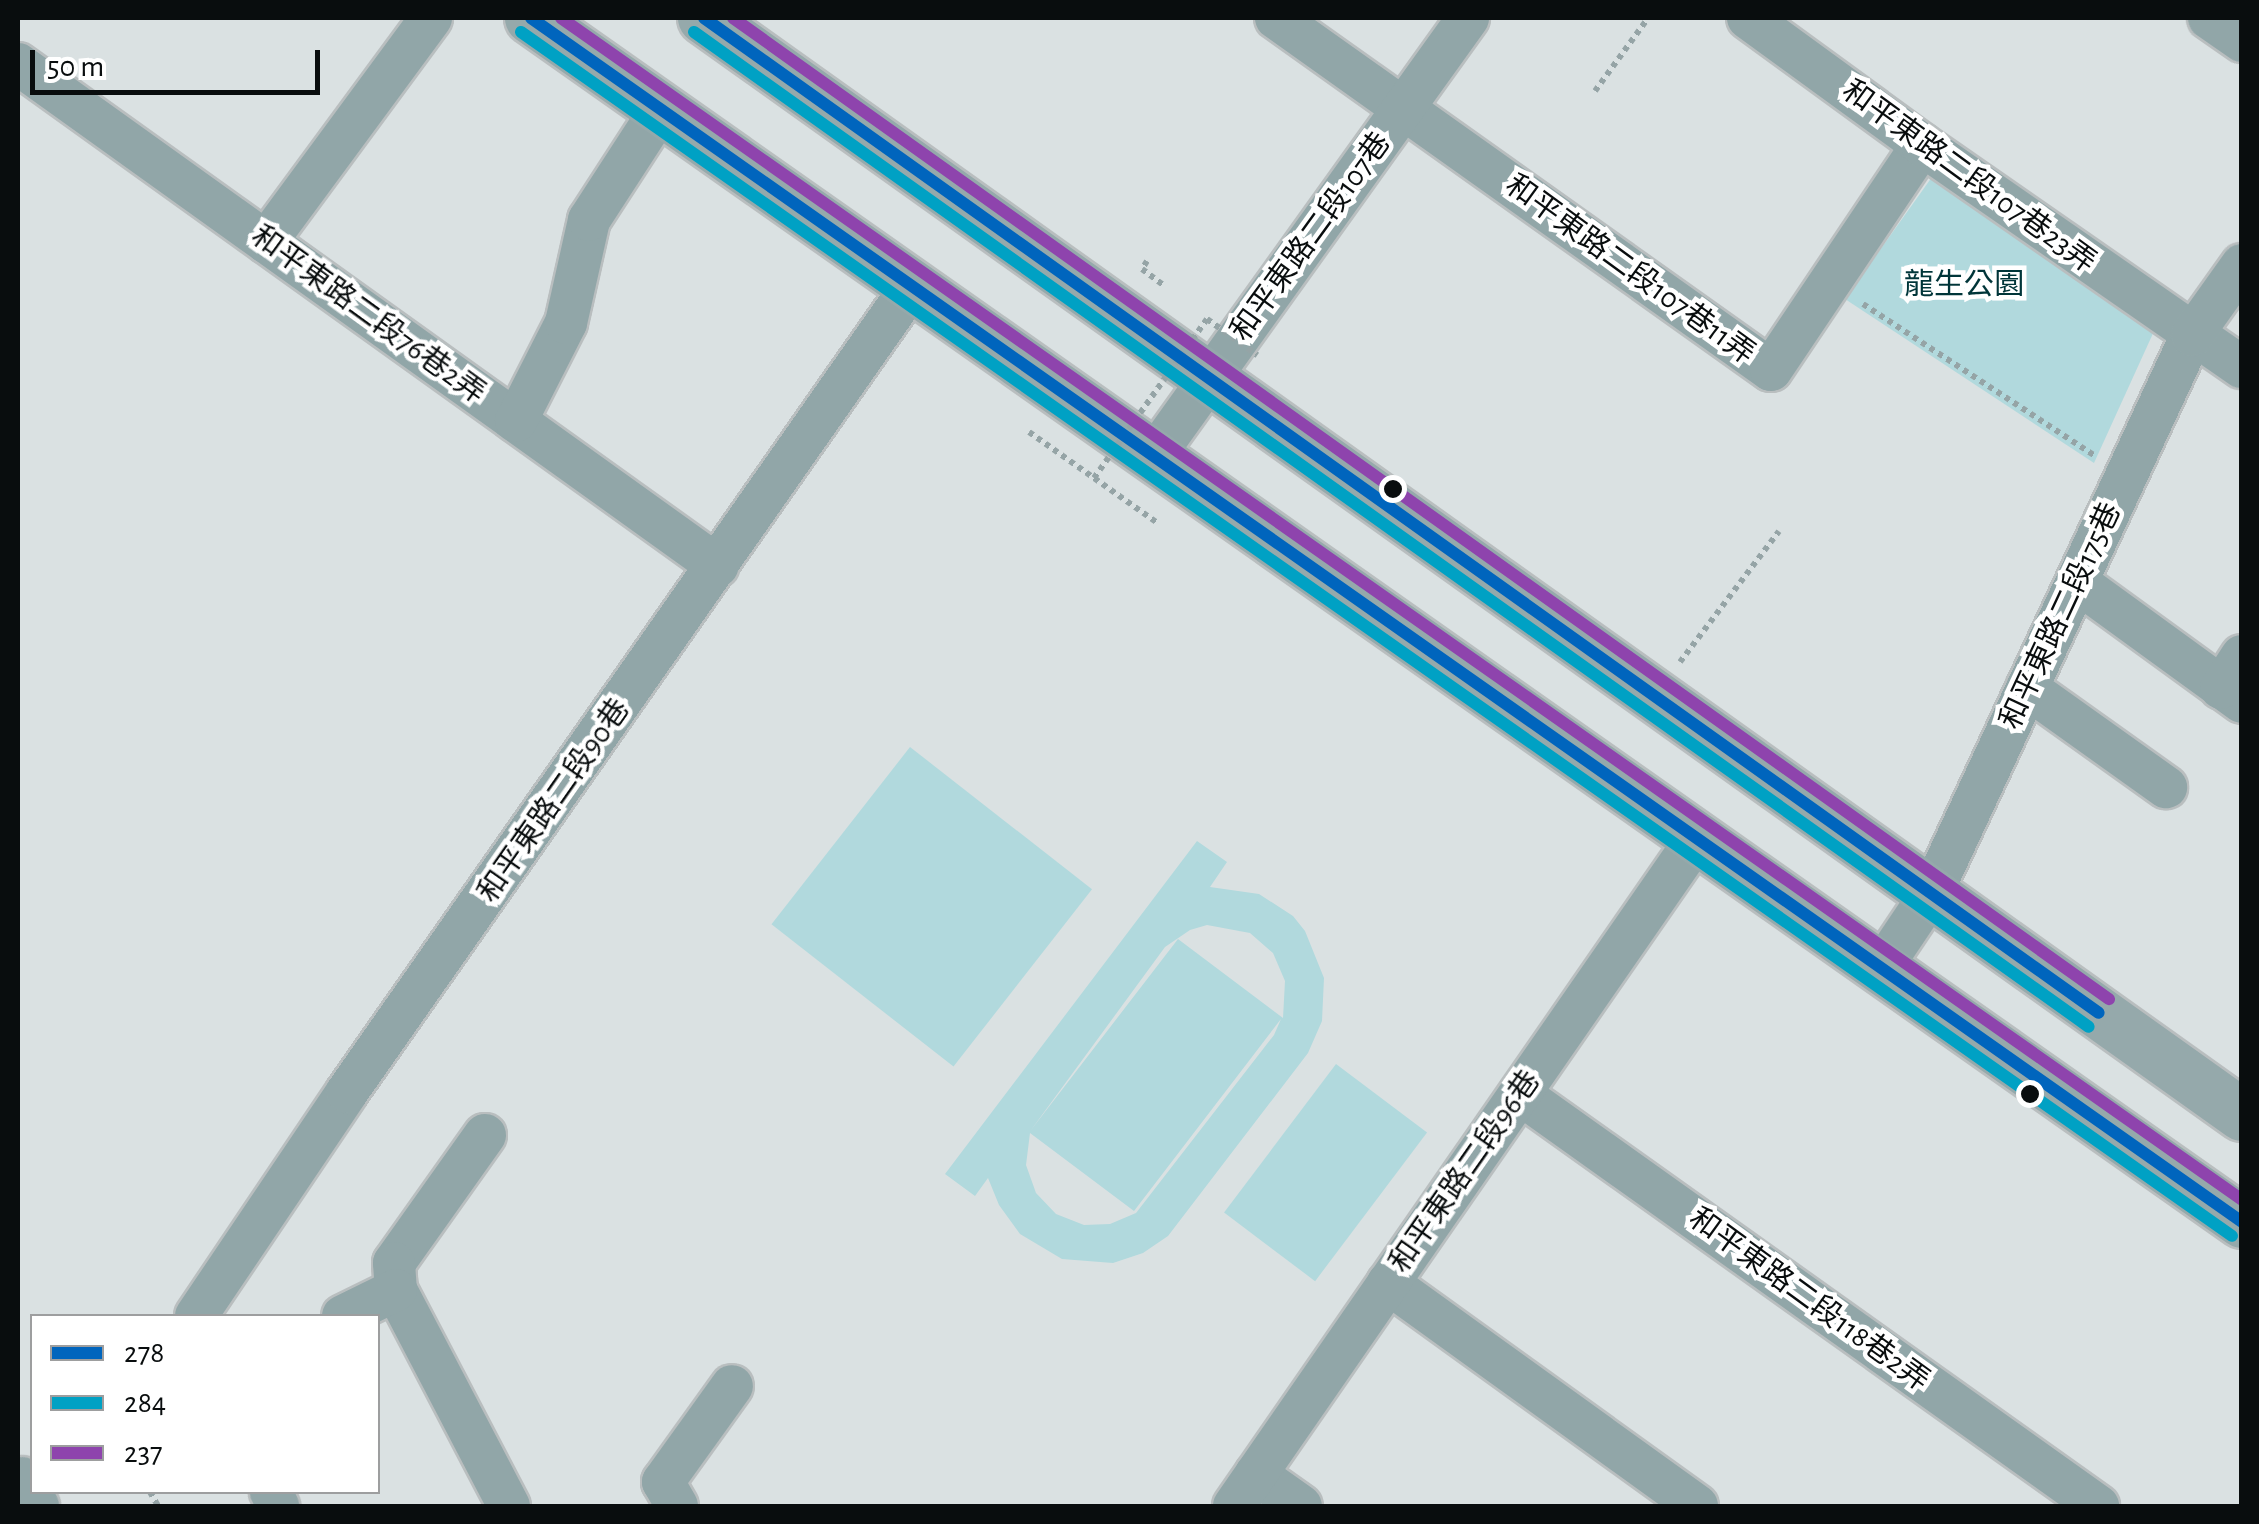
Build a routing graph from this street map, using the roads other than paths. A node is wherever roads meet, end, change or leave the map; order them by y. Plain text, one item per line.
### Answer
1 (431, 18) edge
2 (531, 18) edge
3 (704, 18) edge
4 (1276, 18) edge
5 (1468, 18) edge
6 (1748, 18) edge
7 (2209, 18) edge
8 (2242, 41) edge
9 (18, 64) edge
10 (1404, 108) junction
11 (661, 109) junction
12 (1922, 145) junction
13 (266, 242) junction
14 (2242, 265) edge
15 (912, 286) junction
16 (2192, 336) junction
17 (2242, 367) edge
18 (1210, 378) junction
19 (516, 421) junction
20 (1154, 456) junction
21 (718, 566) junction
22 (2077, 582) junction
23 (2235, 682) edge
24 (2027, 688) junction
25 (2166, 788) dead end
26 (1697, 838) junction
27 (1932, 892) junction
28 (1881, 968) junction
29 (1520, 1094) junction
30 (2242, 1115) edge
31 (485, 1135) dead end
32 (2242, 1222) edge
33 (1388, 1283) junction
34 (396, 1290) junction
35 (197, 1314) edge
36 (347, 1314) edge
37 (732, 1386) dead end
38 (1245, 1490) edge
39 (510, 1506) edge
40 (677, 1506) edge
41 (1301, 1506) edge
42 (1696, 1506) edge
43 (2098, 1506) edge

1 - 13 street
2 - 11 main road
3 - 18 main road
4 - 10 street
5 - 10 street, 和平東路二段107巷
6 - 12 street, 和平東路二段107巷23弄
7 - 8 street
9 - 13 street, 和平東路二段76巷2弄
10 - 12 street, 和平東路二段107巷11弄
10 - 18 street, 和平東路二段107巷
11 - 15 main road
11 - 19 street
12 - 16 street, 和平東路二段107巷23弄
13 - 19 street, 和平東路二段76巷2弄
14 - 16 street, 和平東路二段175巷
15 - 20 main road
15 - 21 street, 和平東路二段90巷
16 - 17 street, 和平東路二段107巷23弄
16 - 22 street, 和平東路二段175巷
18 - 20 street, 和平東路二段107巷
18 - 27 main road
19 - 21 street, 和平東路二段76巷2弄
20 - 26 main road
21 - 35 street, 和平東路二段90巷
22 - 23 street
22 - 24 street, 和平東路二段175巷
24 - 25 street
24 - 27 street, 和平東路二段175巷
26 - 28 main road
26 - 29 street, 和平東路二段96巷
27 - 28 street, 和平東路二段175巷
27 - 30 main road
28 - 32 main road
29 - 33 street, 和平東路二段96巷
29 - 43 street, 和平東路二段118巷2弄
31 - 34 street
33 - 38 street, 和平東路二段96巷
33 - 42 street
34 - 36 street
34 - 39 street
37 - 40 street
38 - 41 street

